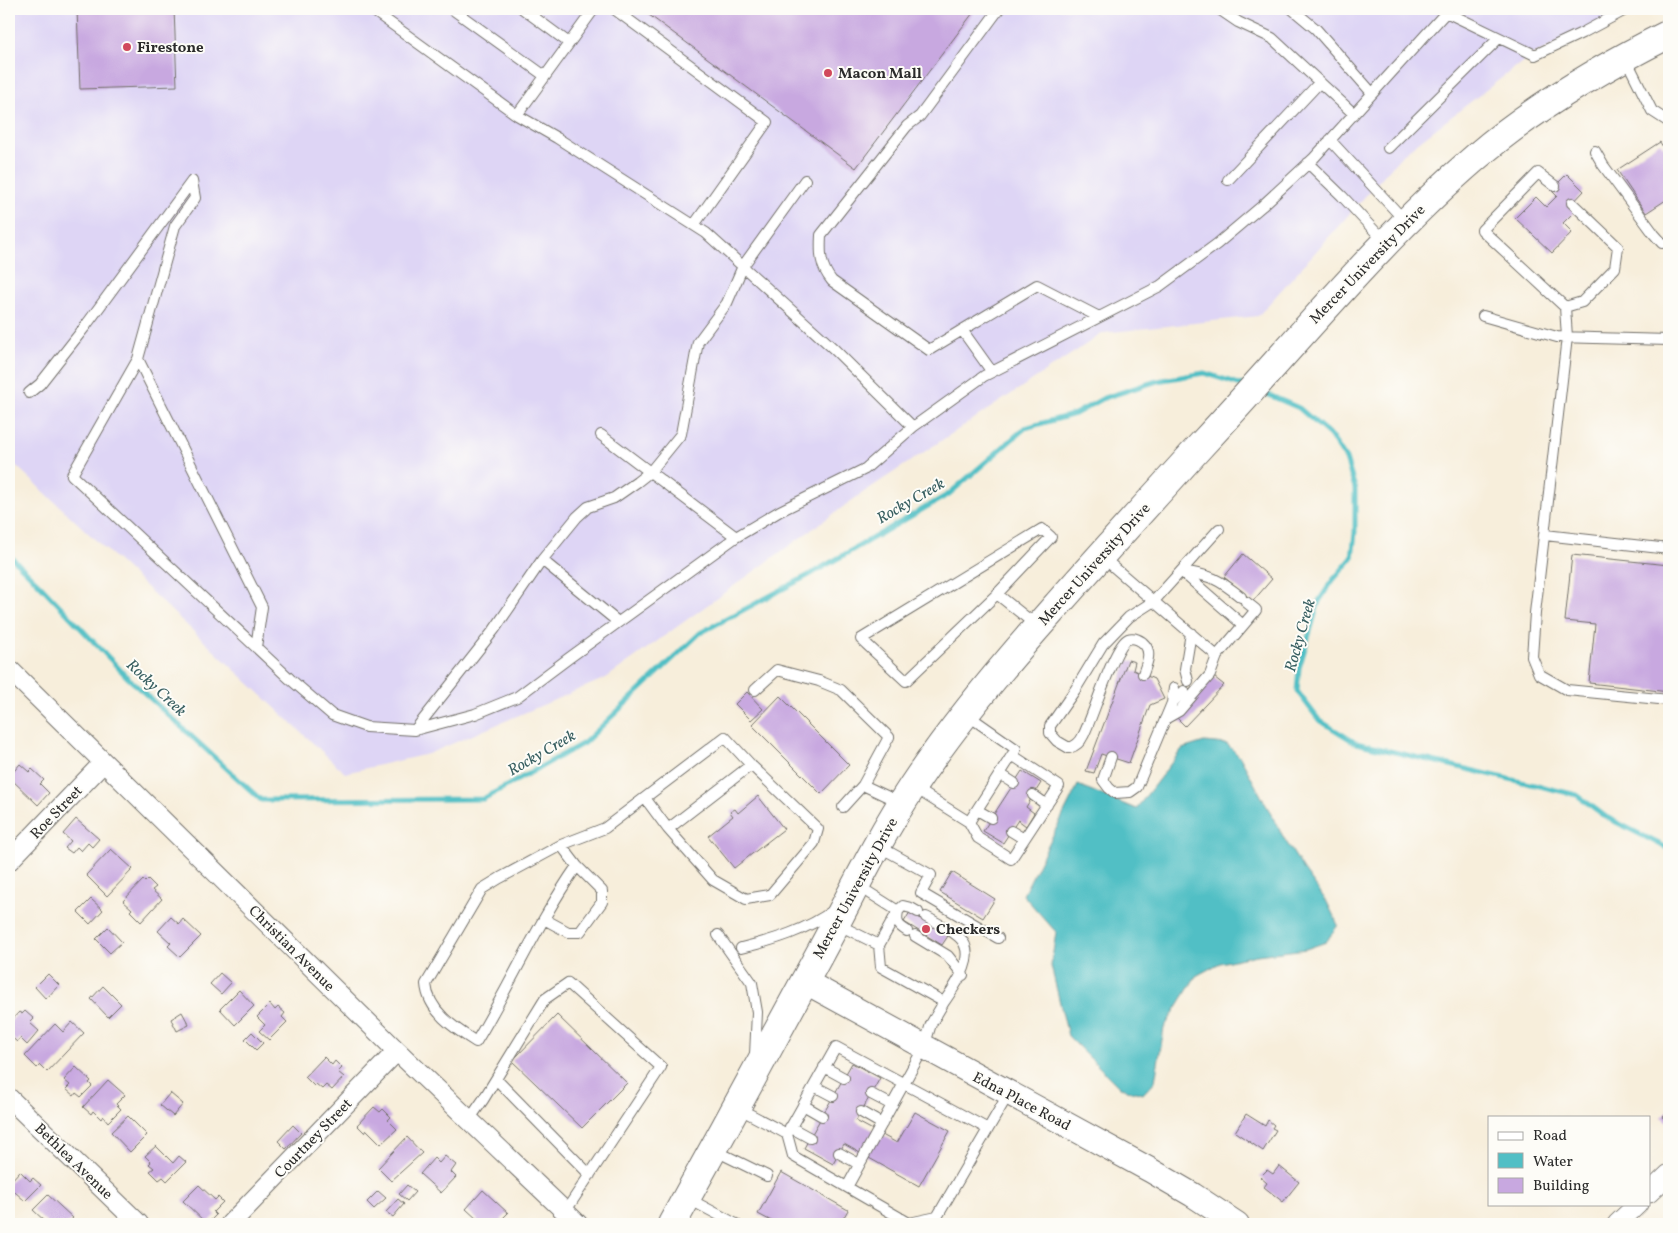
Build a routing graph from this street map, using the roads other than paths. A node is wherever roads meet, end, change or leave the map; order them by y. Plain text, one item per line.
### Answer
1 (371, 9) edge
2 (452, 9) edge
3 (523, 9) edge
4 (594, 9) edge
5 (614, 9) edge
6 (999, 9) edge
7 (1219, 9) edge
8 (1292, 9) edge
9 (1627, 9) edge
10 (1448, 10) edge
11 (1669, 34) edge
12 (1499, 38) junction
13 (569, 43) junction
14 (1625, 56) junction
15 (545, 76) junction
16 (1320, 82) junction
17 (1372, 93) junction
18 (1354, 114) junction
19 (517, 115) junction
20 (1669, 122) edge
21 (1330, 140) junction
22 (1388, 148) dead end
23 (1596, 151) dead end
24 (1308, 164) junction
25 (805, 180) dead end
26 (1228, 180) dead end
27 (1555, 186) dead end
28 (1572, 203) dead end
29 (1406, 222) junction
30 (694, 225) junction
31 (1662, 243) dead end
32 (1386, 244) junction
33 (743, 266) junction
34 (1565, 307) junction
35 (1483, 316) dead end
36 (1099, 317) junction
37 (962, 330) junction
38 (1567, 337) junction
39 (1669, 340) edge
40 (138, 359) junction
41 (992, 372) junction
42 (28, 393) dead end
43 (912, 427) junction
44 (601, 435) dead end
45 (651, 471) junction
46 (1219, 529) dead end
47 (1545, 535) junction
48 (736, 536) junction
49 (1669, 549) edge
50 (1101, 555) junction
51 (542, 560) junction
52 (1181, 571) junction
53 (997, 594) junction
54 (1154, 601) junction
55 (618, 622) junction
56 (1038, 626) junction
57 (1243, 626) junction
58 (1191, 632) junction
59 (256, 647) junction
60 (1217, 656) junction
61 (9, 670) edge
62 (1143, 674) dead end
63 (1184, 676) dead end
64 (754, 690) dead end
65 (1179, 690) dead end
66 (1669, 700) edge
67 (964, 713) junction
68 (1165, 719) junction
69 (415, 730) junction
70 (1012, 756) junction
71 (1111, 757) dead end
72 (103, 763) junction
73 (751, 765) junction
74 (1000, 774) junction
75 (1014, 783) dead end
76 (863, 785) junction
77 (907, 795) junction
78 (1033, 795) dead end
79 (645, 798) junction
80 (1047, 805) junction
81 (843, 807) dead end
82 (977, 810) junction
83 (992, 818) dead end
84 (969, 822) junction
85 (668, 829) junction
86 (1011, 831) dead end
87 (1024, 839) junction
88 (561, 845) junction
89 (878, 845) junction
90 (9, 861) edge
91 (577, 866) junction
92 (853, 892) junction
93 (898, 911) junction
94 (544, 919) junction
95 (836, 923) junction
96 (718, 935) dead end
97 (998, 938) dead end
98 (879, 945) junction
99 (742, 948) dead end
100 (963, 975) junction
101 (804, 982) junction
102 (944, 1002) junction
103 (924, 1047) junction
104 (397, 1052) junction
105 (824, 1067) junction
106 (844, 1078) dead end
107 (496, 1079) junction
108 (752, 1079) junction
109 (904, 1084) junction
110 (814, 1086) junction
111 (1009, 1093) junction
112 (871, 1094) dead end
113 (833, 1096) dead end
114 (9, 1098) edge
115 (803, 1105) junction
116 (892, 1105) junction
117 (737, 1107) junction
118 (861, 1112) dead end
119 (822, 1116) dead end
120 (469, 1120) junction
121 (882, 1124) junction
122 (988, 1129) junction
123 (789, 1131) junction
124 (810, 1138) dead end
125 (713, 1149) junction
126 (839, 1153) dead end
127 (859, 1164) junction
128 (1669, 1174) edge
129 (590, 1175) junction
130 (767, 1176) dead end
131 (847, 1187) junction
132 (1650, 1192) edge
133 (686, 1197) junction
134 (1636, 1206) edge
135 (571, 1218) edge
136 (138, 1224) edge
137 (230, 1224) edge
138 (672, 1224) edge
139 (736, 1224) edge
140 (1237, 1224) edge
141 (1617, 1224) edge

1 - 19 lane
2 - 15 lane
3 - 13 lane
4 - 13 lane
5 - 30 lane
6 - 37 lane
7 - 16 lane
8 - 17 lane
9 - 12 lane
10 - 12 lane
10 - 17 lane
11 - 14 main road, Mercer University Drive
12 - 22 lane
13 - 15 lane
14 - 20 lane
14 - 29 main road, Mercer University Drive
15 - 19 lane
16 - 18 lane
16 - 26 lane
17 - 18 lane
18 - 21 lane
19 - 30 lane
21 - 24 lane
21 - 29 lane
23 - 31 lane
24 - 32 lane
24 - 36 lane
25 - 33 lane
27 - 34 lane
28 - 34 lane
29 - 32 main road, Mercer University Drive
30 - 33 lane
32 - 50 main road, Mercer University Drive
33 - 43 lane
33 - 45 lane
34 - 38 lane
35 - 38 lane
36 - 37 lane
36 - 41 lane
37 - 41 lane
38 - 39 lane
38 - 47 lane
40 - 42 lane
40 - 59 lane
40 - 59 lane
41 - 43 lane
43 - 48 lane
44 - 45 lane
45 - 48 lane
45 - 51 lane
46 - 52 lane
47 - 49 lane
47 - 66 lane
48 - 55 lane
50 - 54 lane
50 - 56 main road, Mercer University Drive
51 - 55 lane
51 - 69 lane
52 - 54 lane
52 - 57 lane
52 - 57 lane
53 - 53 lane
53 - 56 lane
54 - 58 lane
54 - 62 lane
55 - 69 lane
56 - 67 main road, Mercer University Drive
57 - 60 lane
58 - 60 lane
58 - 63 lane
59 - 69 lane
60 - 68 lane
61 - 72 street, Christian Avenue
64 - 76 lane
65 - 68 lane
67 - 70 lane
67 - 77 main road, Mercer University Drive
68 - 71 lane
70 - 74 lane
70 - 80 lane
72 - 90 street, Roe Street
72 - 104 street, Christian Avenue
73 - 79 lane
73 - 85 lane
73 - 85 lane
74 - 75 lane
74 - 82 lane
76 - 77 lane
76 - 81 lane
77 - 84 lane
77 - 89 main road, Mercer University Drive
78 - 80 lane
79 - 85 lane
79 - 88 lane
80 - 87 lane
82 - 83 lane
82 - 84 lane
84 - 87 lane
86 - 87 lane
88 - 91 lane
88 - 94 lane
89 - 92 main road, Mercer University Drive
89 - 97 lane
91 - 94 lane
91 - 94 lane
92 - 93 lane
92 - 95 main road, Mercer University Drive
92 - 99 lane
93 - 98 lane
93 - 100 lane
93 - 100 lane
95 - 98 lane
95 - 101 main road, Mercer University Drive
96 - 108 lane
98 - 102 lane
100 - 102 lane
101 - 103 street, Edna Place Road
101 - 108 main road, Mercer University Drive
102 - 103 lane
103 - 109 lane
103 - 111 street, Edna Place Road
104 - 120 street, Christian Avenue
104 - 137 street, Courtney Street
105 - 106 lane
105 - 109 lane
105 - 110 lane
107 - 120 lane
107 - 129 lane
107 - 129 lane
108 - 117 main road, Mercer University Drive
109 - 116 lane
109 - 122 lane
110 - 113 lane
110 - 115 lane
111 - 122 lane
111 - 140 street, Edna Place Road
112 - 116 lane
114 - 136 street, Bethlea Avenue
115 - 119 lane
115 - 123 lane
116 - 121 lane
117 - 123 lane
117 - 125 main road, Mercer University Drive
118 - 121 lane
120 - 135 street, Christian Avenue
121 - 127 lane
122 - 131 lane
123 - 124 lane
123 - 131 lane
125 - 130 lane
125 - 133 main road, Mercer University Drive
126 - 127 lane
127 - 131 lane
128 - 132 street
129 - 135 lane
133 - 138 main road, Mercer University Drive
133 - 139 lane
134 - 141 street

